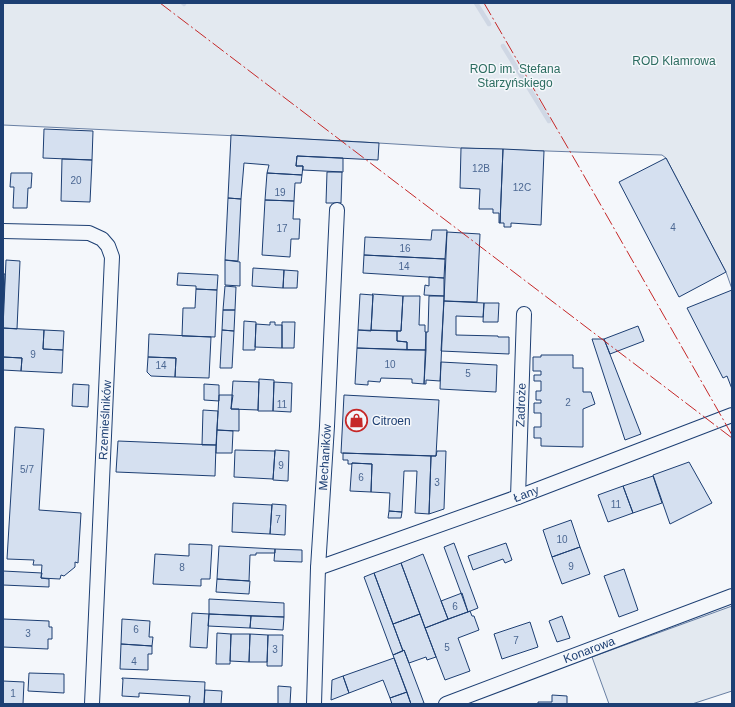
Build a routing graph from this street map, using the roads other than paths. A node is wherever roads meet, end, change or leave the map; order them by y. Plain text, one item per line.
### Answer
1 (337, 210) dead end
2 (3, 231) edge
3 (524, 314) dead end
4 (732, 415) edge
5 (518, 497) junction
6 (318, 568) junction
7 (732, 596) edge
8 (92, 704) edge
9 (314, 704) edge
10 (446, 704) edge

1 - 6 street, Mechaników
2 - 8 street, Rzemieślników
3 - 5 street, Zadroże
4 - 5 street, Łany
5 - 6 street, Łany
6 - 9 street, Mechaników
7 - 10 street, Konarowa

